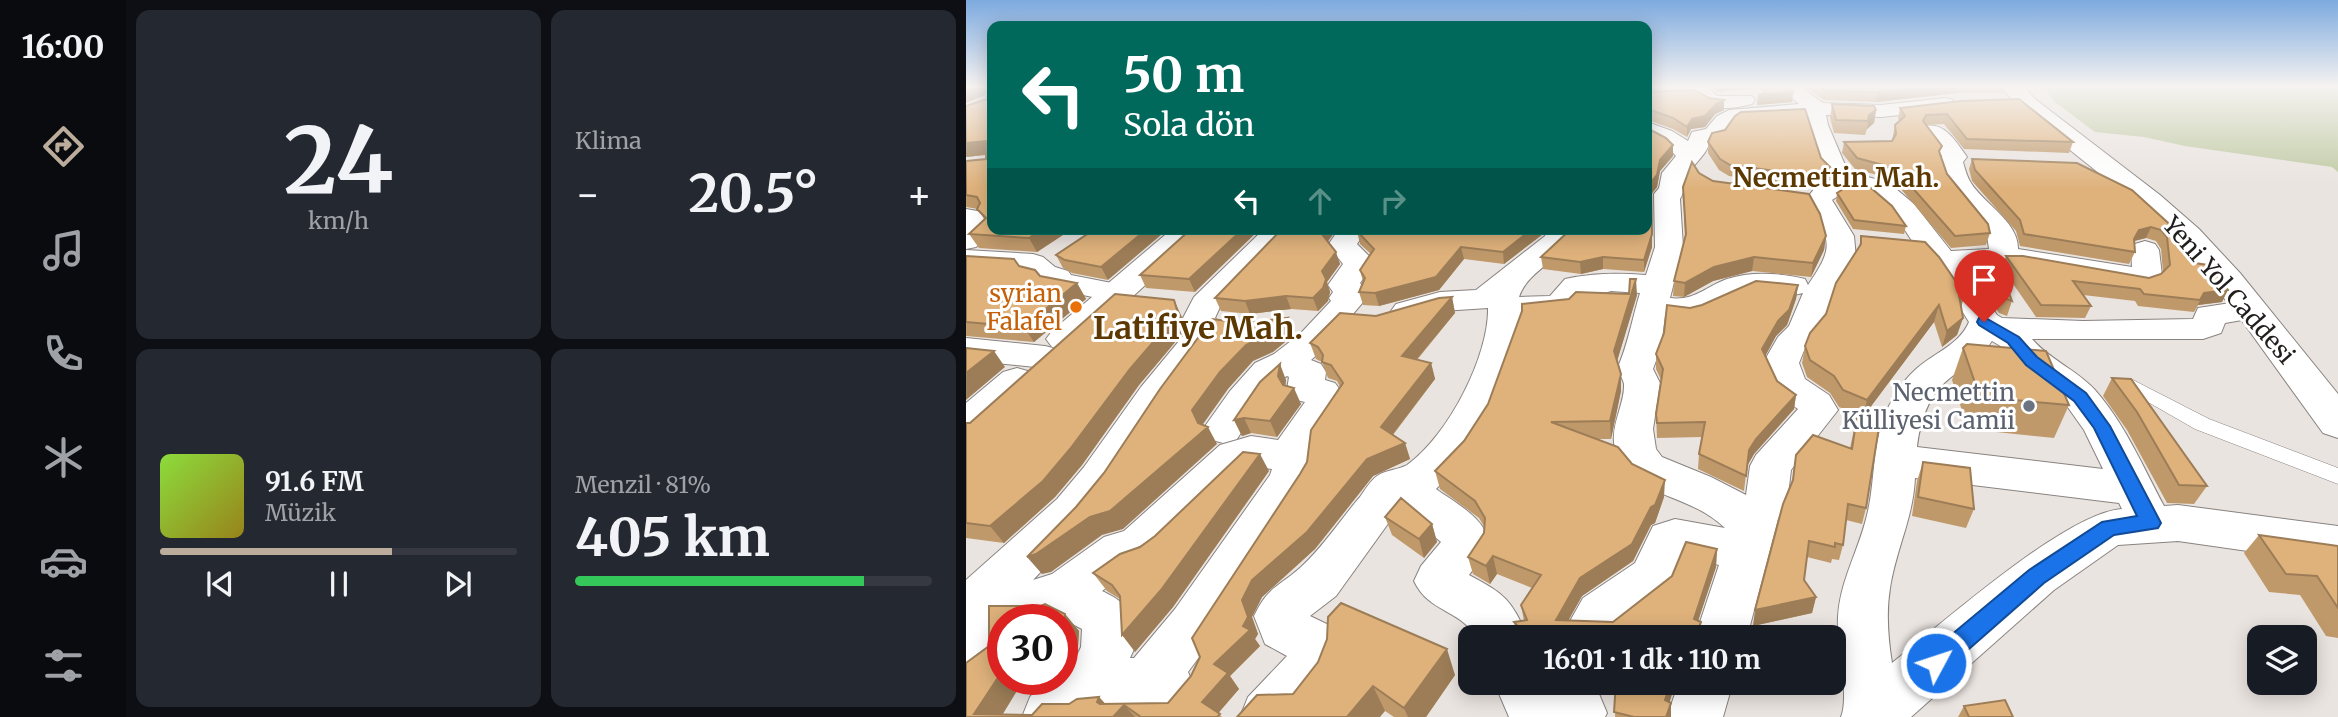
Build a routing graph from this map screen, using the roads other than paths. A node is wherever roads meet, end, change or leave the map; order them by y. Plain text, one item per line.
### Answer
1 (1724, 120) edge
2 (1739, 120) edge
3 (1811, 120) edge
4 (1882, 120) edge
5 (1920, 120) edge
6 (2048, 120) edge
7 (2061, 120) edge
8 (1904, 128) junction
9 (1652, 130) edge
10 (1750, 137) edge
11 (1696, 165) junction
12 (2067, 165) edge
13 (2106, 165) junction
14 (1826, 172) junction
15 (1657, 194) edge
16 (966, 217) edge
17 (1190, 235) edge
18 (1272, 235) edge
19 (1349, 235) edge
20 (1564, 235) edge
21 (966, 241) edge
22 (1068, 249) edge
23 (2146, 250) dead end
24 (1924, 251) junction
25 (2003, 257) junction
26 (966, 259) edge
27 (1040, 267) junction
28 (1517, 272) junction
29 (1819, 290) junction
30 (1656, 295) junction
31 (1173, 307) junction
32 (1504, 311) junction
33 (2237, 312) dead end
34 (1332, 319) junction
35 (1989, 325) junction
36 (1286, 342) junction
37 (966, 349) edge
38 (1045, 357) junction
39 (2133, 386) edge
40 (2338, 393) edge
41 (2338, 423) edge
42 (966, 426) edge
43 (1223, 429) dead end
44 (1295, 457) junction
45 (1895, 460) junction
46 (2338, 476) edge
47 (1420, 477) junction
48 (2142, 506) junction
49 (1750, 541) junction
50 (2338, 545) edge
51 (1061, 594) junction
52 (1038, 604) edge
53 (966, 609) edge
54 (1497, 625) edge
55 (1594, 625) edge
56 (1725, 625) edge
57 (987, 643) edge
58 (1207, 646) edge
59 (966, 659) edge
60 (1138, 693) edge
61 (1527, 695) edge
62 (1572, 695) edge
63 (1702, 695) edge
64 (1872, 716) edge
65 (1050, 717) edge
66 (1268, 717) edge
67 (1537, 717) edge
68 (1577, 717) edge
69 (1695, 717) edge

1 - 11 street
2 - 10 street
3 - 14 street
4 - 8 street
5 - 8 street
6 - 13 main road, Yeni Yol Caddesi
7 - 40 main road, Yeni Yol Caddesi
8 - 25 street
9 - 11 street
11 - 15 street
12 - 13 street
13 - 41 main road, Yeni Yol Caddesi
14 - 24 street
14 - 29 street
15 - 30 street
16 - 21 street
17 - 31 main road
18 - 31 street
19 - 34 street
20 - 28 street
22 - 27 street
23 - 25 street
24 - 25 street
24 - 35 street
26 - 27 street
27 - 31 street
28 - 32 street
28 - 34 street
29 - 30 street
29 - 49 street
30 - 32 street
30 - 49 street
31 - 38 main road
31 - 53 street
32 - 47 street
33 - 35 street
34 - 36 street
35 - 45 street
35 - 48 street
36 - 43 street
36 - 44 street
37 - 38 street
38 - 42 main road
39 - 46 lane
44 - 51 street
44 - 60 street
45 - 48 street
45 - 64 street
47 - 54 street
47 - 66 street
48 - 50 street
48 - 64 street
49 - 55 street
49 - 56 street
51 - 52 street
51 - 60 street
57 - 59 street
58 - 60 street
60 - 65 street
61 - 67 street
62 - 68 street
63 - 69 street

